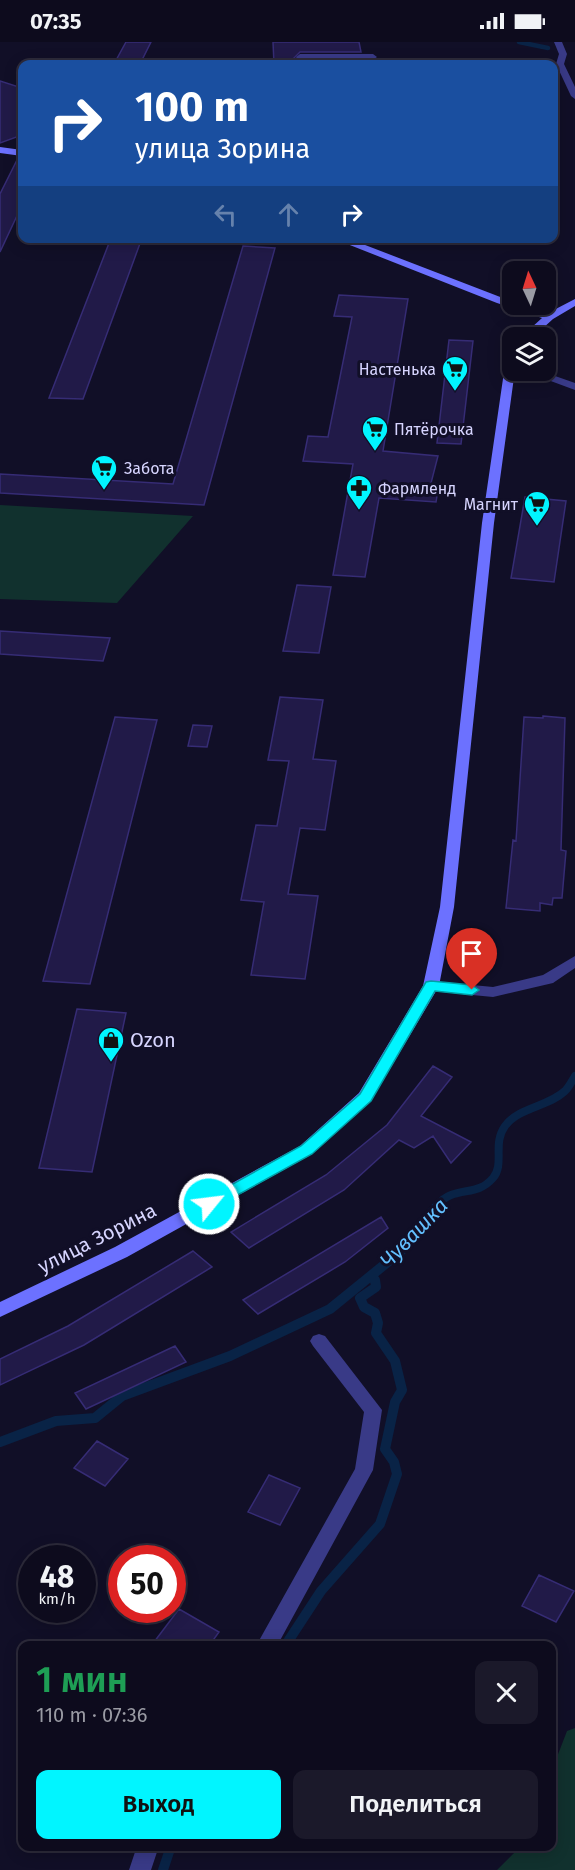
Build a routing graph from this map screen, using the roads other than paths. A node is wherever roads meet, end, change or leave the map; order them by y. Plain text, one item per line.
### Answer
1 (558, 42) edge
2 (300, 56) edge
3 (373, 57) dead end
4 (575, 96) edge
5 (0, 150) edge
6 (18, 152) edge
7 (350, 243) edge
8 (575, 302) edge
9 (549, 317) junction
10 (538, 327) edge
11 (556, 380) edge
12 (509, 381) edge
13 (575, 387) edge
14 (575, 961) edge
15 (431, 986) junction
16 (0, 1310) edge
17 (319, 1341) dead end
18 (269, 1641) edge
19 (146, 1851) edge
20 (140, 1870) edge

1 - 4 street
2 - 3 street
5 - 6 main road
7 - 9 main road
8 - 9 main road
9 - 10 main road
11 - 13 street
12 - 15 main road, улица Зорина
14 - 15 street
15 - 16 main road, улица Зорина
17 - 18 street
19 - 20 street

